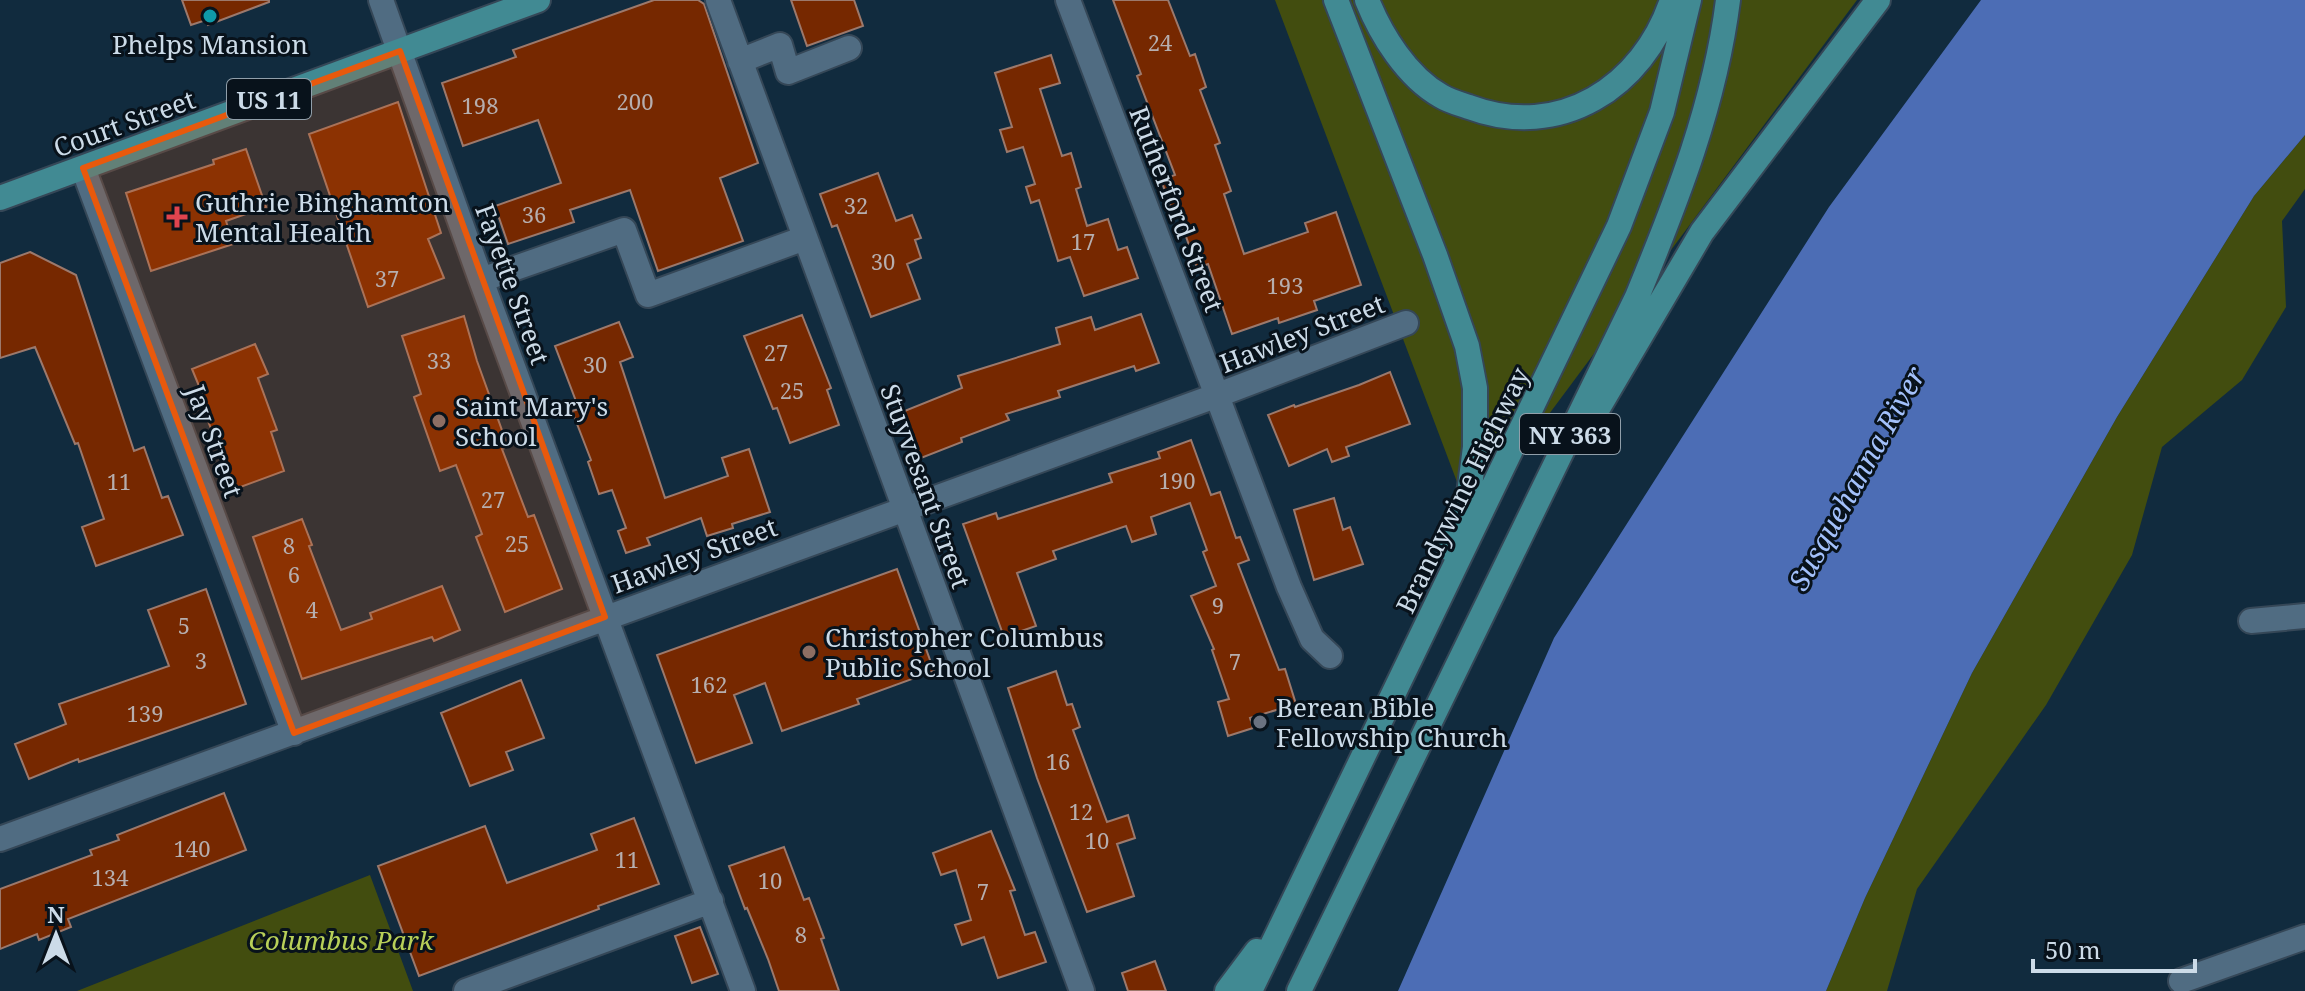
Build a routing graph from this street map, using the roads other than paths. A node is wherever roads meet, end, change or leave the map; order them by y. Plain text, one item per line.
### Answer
1 (381, 0) edge
2 (538, 0) edge
3 (1068, 0) edge
4 (1336, 0) edge
5 (1367, 0) edge
6 (1672, 0) edge
7 (1689, 0) edge
8 (1728, 0) edge
9 (1878, 0) edge
10 (723, 2) edge
11 (849, 48) dead end
12 (400, 51) junction
13 (740, 61) junction
14 (83, 168) junction
15 (0, 198) edge
16 (805, 238) junction
17 (481, 280) junction
18 (1406, 323) dead end
19 (1218, 395) junction
20 (904, 509) junction
21 (1529, 517) junction
22 (2305, 616) edge
23 (605, 617) junction
24 (2251, 621) dead end
25 (1330, 656) dead end
26 (1404, 675) junction
27 (294, 733) junction
28 (0, 839) edge
29 (1312, 864) junction
30 (711, 901) junction
31 (2305, 937) edge
32 (2181, 981) dead end
33 (466, 991) edge
34 (743, 991) edge
35 (1082, 991) edge
36 (1227, 991) edge
37 (1250, 991) edge
38 (1299, 991) edge

1 - 12 street, Fayette Street
2 - 12 main road, Court Street / US 11
3 - 19 street, Rutherford Street
4 - 26 main road
5 - 6 main road
7 - 26 main road, Brandywine Highway / NY 363
8 - 21 main road, NY 363
9 - 21 main road
10 - 13 street, Stuyvesant Street
11 - 13 street
12 - 14 main road, Court Street / US 11
12 - 17 street, Fayette Street
13 - 16 street, Stuyvesant Street
14 - 15 main road, Court Street / US 11
14 - 27 street, Jay Street
16 - 17 street
16 - 20 street, Stuyvesant Street
17 - 23 street, Fayette Street
18 - 19 street, Hawley Street
19 - 20 street, Hawley Street
19 - 25 street, Rutherford Street
20 - 23 street, Hawley Street
20 - 35 street, Stuyvesant Street
21 - 38 main road, NY 363
22 - 24 street
23 - 27 street, Hawley Street
23 - 30 street, Fayette Street
26 - 29 main road, Brandywine Highway / NY 363
27 - 28 street, Hawley Street
29 - 36 main road
29 - 37 main road, Brandywine Highway / NY 363
30 - 33 street
30 - 34 street, Fayette Street
31 - 32 street

